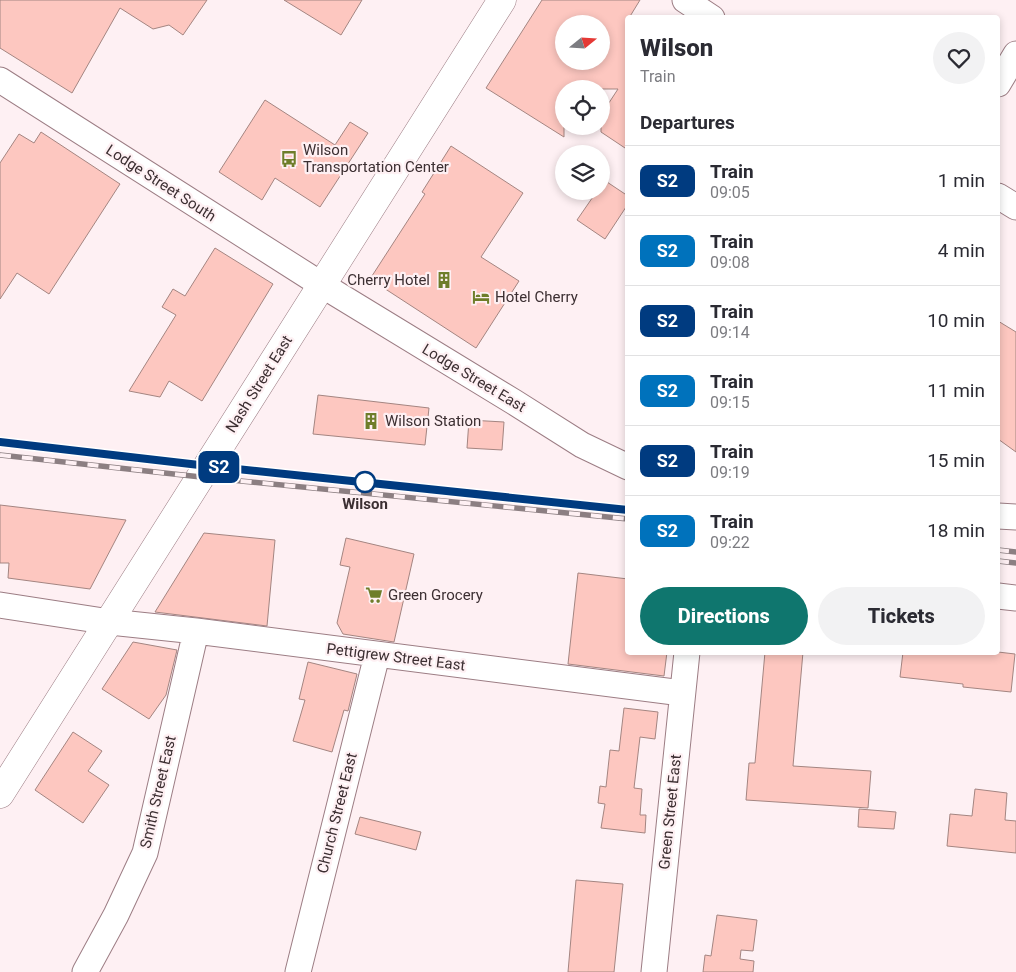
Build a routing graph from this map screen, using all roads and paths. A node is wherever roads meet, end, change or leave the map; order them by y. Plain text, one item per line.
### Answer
1 (502, 0) edge
2 (685, 0) edge
3 (708, 15) edge
4 (1016, 54) edge
5 (0, 80) edge
6 (1000, 81) edge
7 (1000, 197) edge
8 (1016, 207) edge
9 (322, 285) junction
10 (625, 466) edge
11 (1000, 516) edge
12 (1016, 517) edge
13 (1000, 596) edge
14 (1016, 598) edge
15 (0, 605) edge
16 (110, 622) junction
17 (196, 631) junction
18 (377, 654) junction
19 (687, 655) edge
20 (682, 693) junction
21 (0, 794) edge
22 (85, 972) edge
23 (298, 972) edge
24 (654, 972) edge

1 - 9 main road, Nash Street East
2 - 3 street
4 - 6 street
5 - 9 street, Lodge Street South
7 - 8 street
9 - 10 street, Lodge Street East
9 - 16 main road, Nash Street East
11 - 12 street
13 - 14 street
15 - 16 street, Pettigrew Street East
16 - 17 street, Pettigrew Street East
16 - 21 main road, Nash Street East
17 - 18 street, Pettigrew Street East
17 - 22 street, Smith Street East
18 - 20 street, Pettigrew Street East
18 - 23 street, Church Street East
19 - 20 street, Green Street East
20 - 24 street, Green Street East

